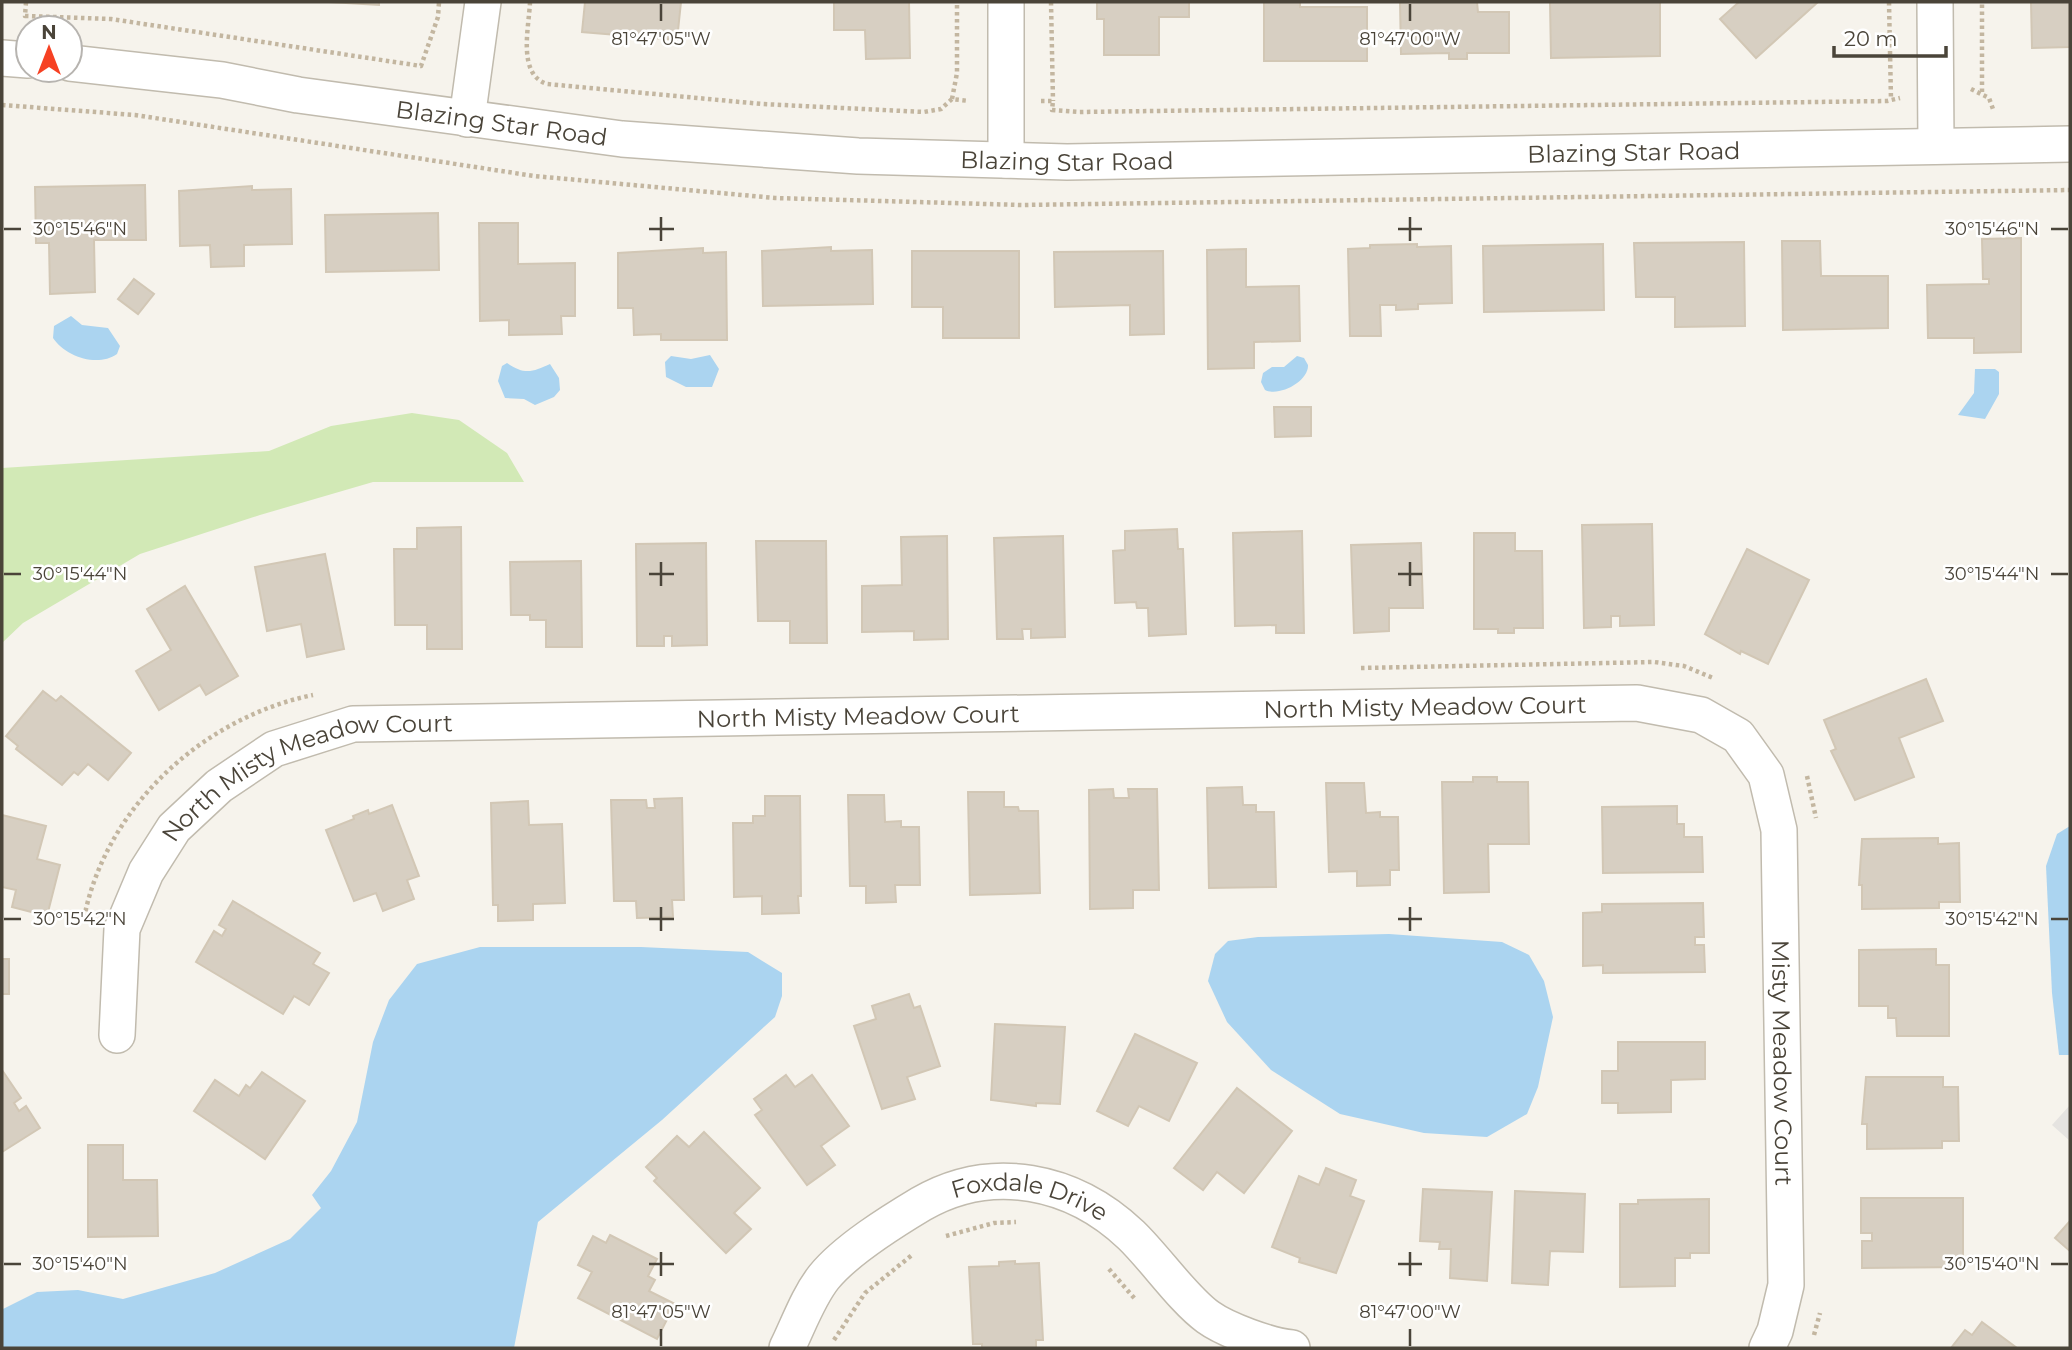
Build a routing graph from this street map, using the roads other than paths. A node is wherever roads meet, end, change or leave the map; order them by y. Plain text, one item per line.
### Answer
1 (483, 2) edge
2 (1006, 2) edge
3 (1935, 2) edge
4 (84, 65) edge
5 (467, 119) junction
6 (2070, 144) edge
7 (1936, 146) junction
8 (1006, 160) junction
9 (1766, 775) joint
10 (117, 1035) dead end
11 (787, 1348) edge
12 (1292, 1348) edge
13 (1767, 1348) edge

1 - 5 street
2 - 8 street
3 - 7 street
4 - 5 street, Blazing Star Road
5 - 8 street, Blazing Star Road
6 - 7 street, Blazing Star Road
7 - 8 street, Blazing Star Road
9 - 10 street, North Misty Meadow Court
9 - 13 street, Misty Meadow Court
11 - 12 street, Foxdale Drive

